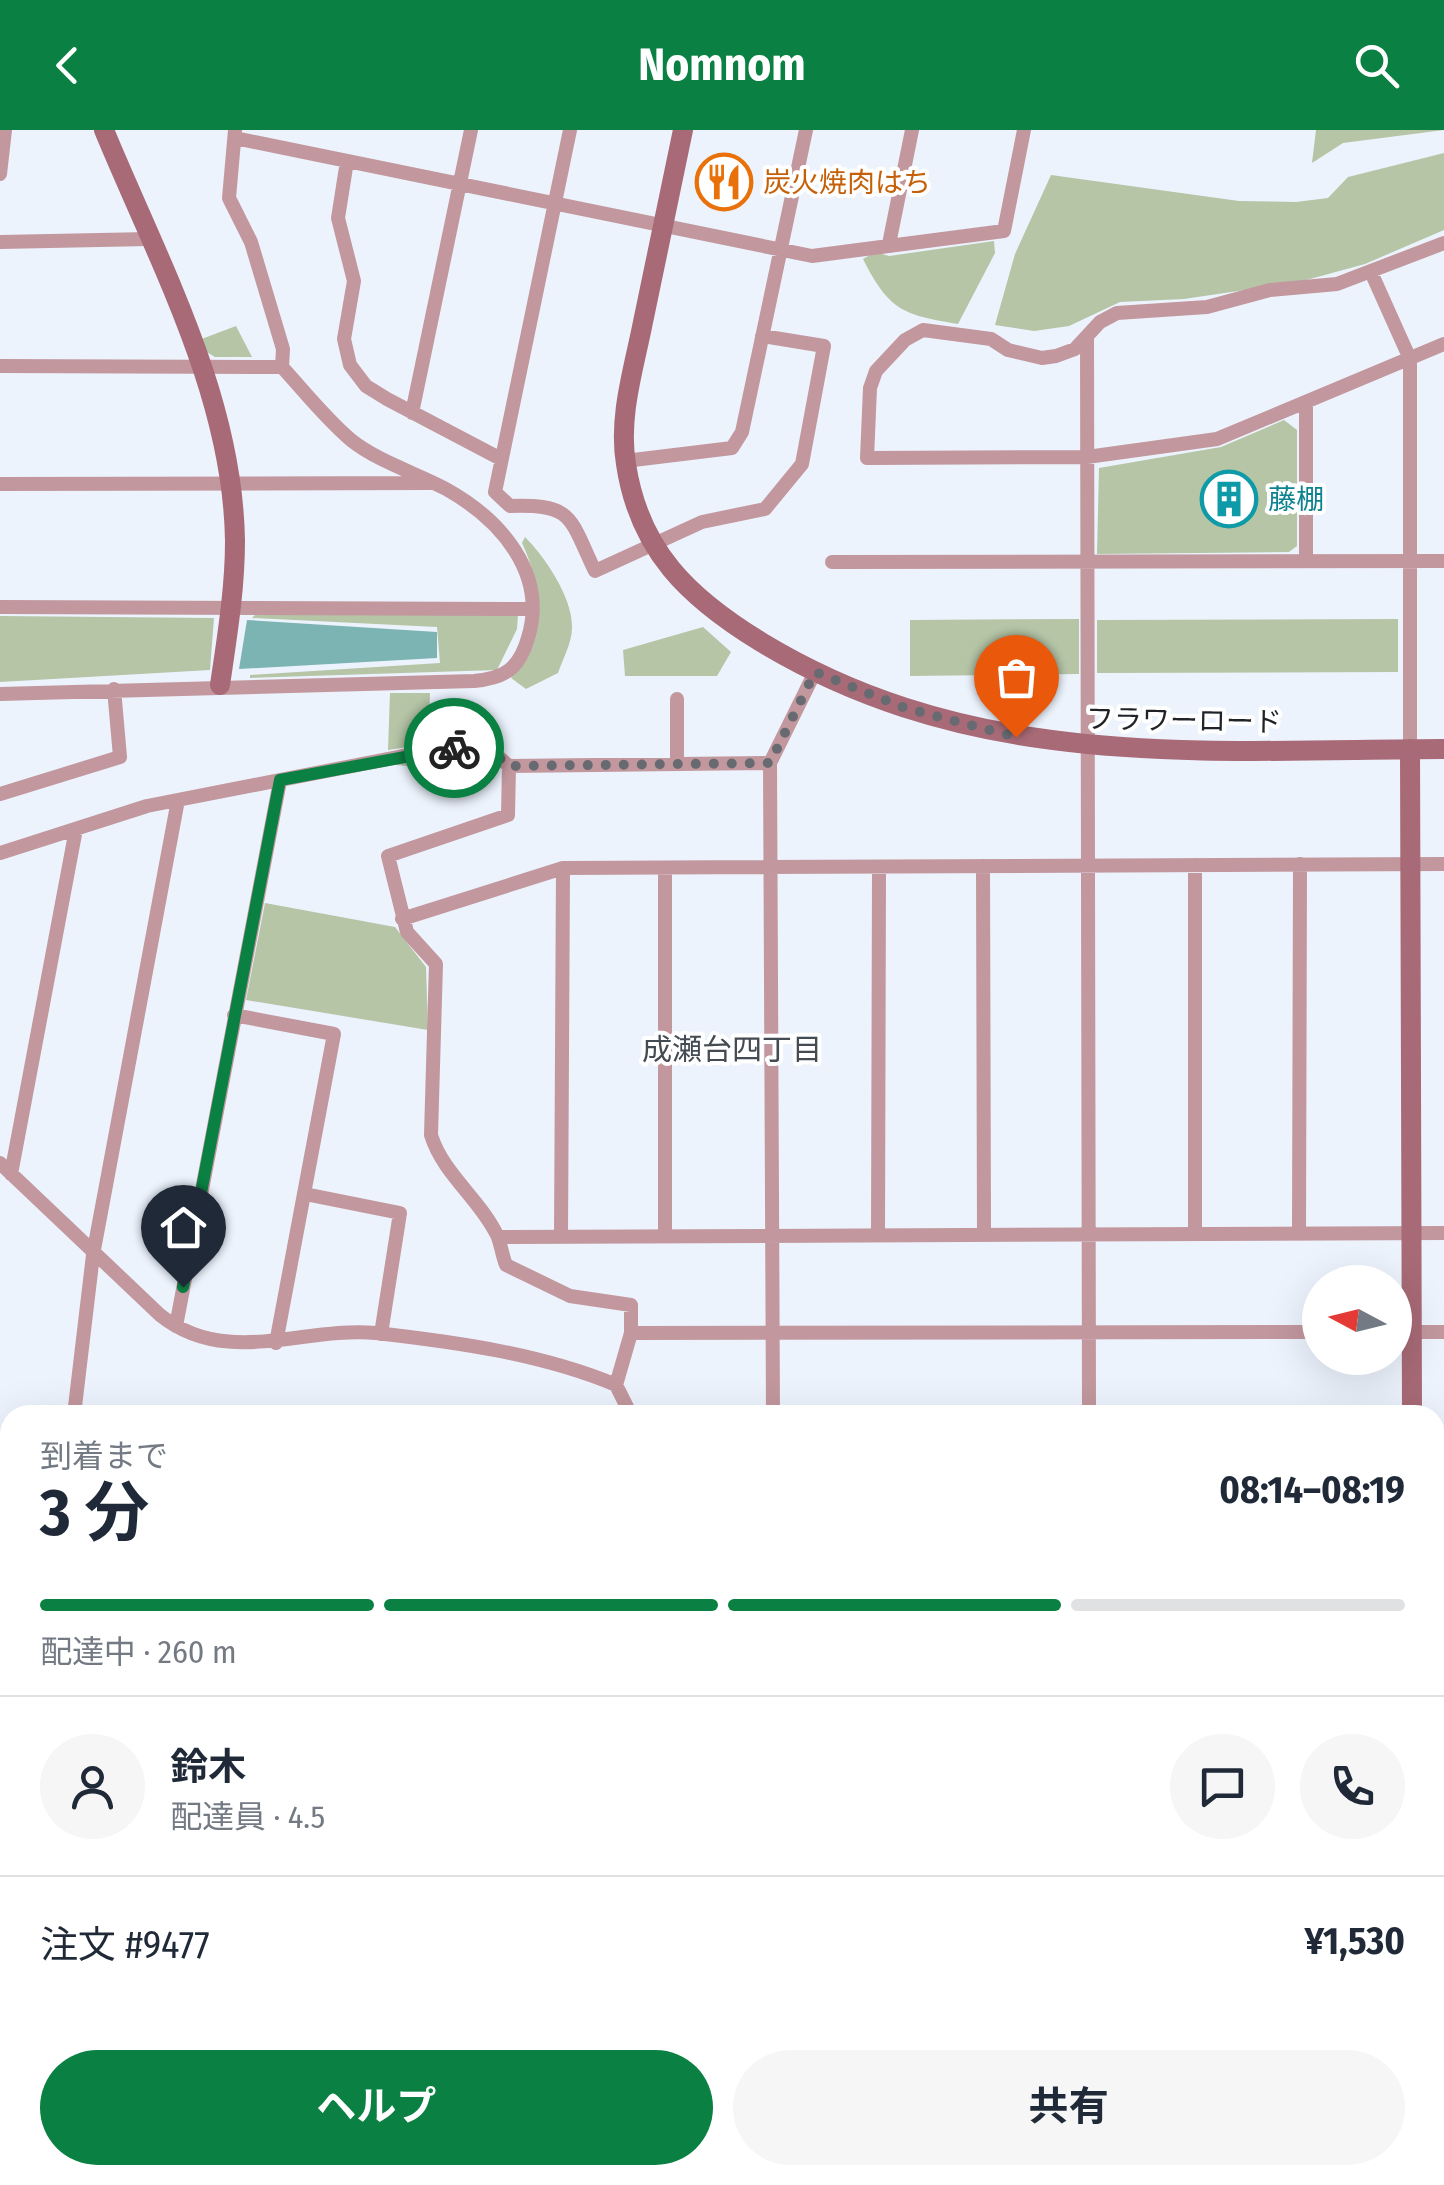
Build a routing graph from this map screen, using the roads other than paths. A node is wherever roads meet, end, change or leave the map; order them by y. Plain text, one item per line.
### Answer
1 (5, 130) edge
2 (104, 130) edge
3 (471, 130) edge
4 (570, 130) edge
5 (683, 130) edge
6 (806, 130) edge
7 (912, 130) edge
8 (1024, 130) edge
9 (235, 134) edge
10 (347, 161) junction
11 (0, 174) edge
12 (458, 185) junction
13 (555, 204) junction
14 (663, 225) junction
15 (149, 240) junction
16 (0, 242) edge
17 (1444, 243) edge
18 (889, 244) junction
19 (780, 250) junction
20 (1370, 272) junction
21 (762, 336) junction
22 (1086, 336) junction
23 (1444, 344) edge
24 (1410, 359) junction
25 (0, 366) edge
26 (203, 366) junction
27 (282, 367) junction
28 (1306, 404) junction
29 (412, 413) junction
30 (1087, 458) junction
31 (501, 459) junction
32 (625, 460) junction
33 (432, 483) junction
34 (0, 484) edge
35 (230, 484) junction
36 (652, 546) junction
37 (1306, 560) junction
38 (1087, 561) junction
39 (1444, 561) edge
40 (832, 562) dead end
41 (1410, 562) junction
42 (0, 607) edge
43 (230, 609) junction
44 (532, 609) junction
45 (815, 672) junction
46 (220, 685) junction
47 (114, 689) junction
48 (0, 694) edge
49 (677, 699) dead end
50 (1088, 747) junction
51 (1410, 749) junction
52 (1444, 749) edge
53 (770, 763) junction
54 (677, 764) junction
55 (509, 766) junction
56 (280, 780) junction
57 (0, 794) edge
58 (178, 800) junction
59 (76, 828) junction
60 (0, 853) edge
61 (1300, 864) junction
62 (1411, 864) junction
63 (1444, 864) edge
64 (1195, 865) junction
65 (983, 866) junction
66 (1088, 866) junction
67 (771, 867) junction
68 (879, 867) junction
69 (563, 868) junction
70 (666, 868) junction
71 (402, 919) junction
72 (234, 1016) junction
73 (6, 1169) edge
74 (305, 1194) junction
75 (1299, 1233) junction
76 (1412, 1233) junction
77 (1444, 1233) edge
78 (1089, 1234) junction
79 (1196, 1234) junction
80 (878, 1235) junction
81 (984, 1235) junction
82 (665, 1236) junction
83 (772, 1236) junction
84 (498, 1237) junction
85 (561, 1237) junction
86 (93, 1255) junction
87 (1409, 1265) edge
88 (176, 1326) junction
89 (1302, 1332) edge
90 (1412, 1332) edge
91 (1444, 1332) edge
92 (773, 1333) junction
93 (1089, 1333) junction
94 (381, 1334) junction
95 (631, 1334) junction
96 (276, 1343) junction
97 (1408, 1375) edge
98 (616, 1385) junction
99 (75, 1405) edge
100 (625, 1405) edge
101 (773, 1405) edge
102 (1090, 1405) edge
103 (1411, 1405) edge

1 - 11 street
2 - 15 street
3 - 12 street
4 - 13 street
5 - 14 street, フラワーロード
6 - 19 street
7 - 18 street
8 - 18 street
9 - 10 street
9 - 27 street
10 - 12 street
10 - 29 street
12 - 13 street
12 - 29 street
13 - 14 street
13 - 31 street
14 - 19 street
14 - 32 street, フラワーロード
15 - 16 street
15 - 26 street
17 - 20 street
18 - 19 street
19 - 21 street
20 - 22 street
20 - 24 street
21 - 32 street
21 - 36 street
22 - 30 street
22 - 30 street
23 - 24 street
24 - 28 street
24 - 41 street
25 - 26 street
26 - 27 street
26 - 35 street
27 - 33 street
28 - 30 street
28 - 37 street
29 - 31 street
30 - 38 street
31 - 36 street
32 - 36 street, フラワーロード
33 - 35 street
33 - 44 street
34 - 35 street
35 - 43 street
36 - 45 street, フラワーロード
37 - 38 street
37 - 41 street
38 - 40 street
38 - 50 street
39 - 41 street
41 - 51 street
42 - 43 street
43 - 44 street
43 - 46 street
44 - 46 street
45 - 50 street, フラワーロード
45 - 53 street
46 - 47 street
47 - 48 street
47 - 57 street
49 - 54 street
50 - 51 street, フラワーロード
50 - 66 street
51 - 52 street, フラワーロード
51 - 62 street
53 - 54 street
53 - 67 street
54 - 55 street
55 - 56 street
55 - 71 street
56 - 58 street
56 - 72 street
58 - 59 street
58 - 86 street
59 - 60 street
59 - 73 street
61 - 62 street
61 - 64 street
61 - 75 street
62 - 63 street
62 - 76 street
64 - 66 street
64 - 79 street
65 - 66 street
65 - 68 street
65 - 81 street
66 - 78 street
67 - 68 street
67 - 70 street
67 - 83 street
68 - 80 street
69 - 70 street
69 - 71 street
69 - 85 street
70 - 82 street
71 - 84 street
72 - 74 street
72 - 88 street
73 - 86 street
74 - 94 street
74 - 96 street
75 - 76 street
75 - 79 street
76 - 77 street
76 - 87 street
78 - 79 street
78 - 81 street
78 - 93 street
80 - 81 street
80 - 83 street
82 - 83 street
82 - 85 street
83 - 92 street
84 - 85 street
84 - 95 street
86 - 88 street
86 - 99 street
88 - 96 street
89 - 93 street
90 - 91 street
92 - 93 street
92 - 95 street
92 - 101 street
93 - 102 street
94 - 96 street
94 - 98 street
95 - 98 street
97 - 103 street
98 - 100 street

